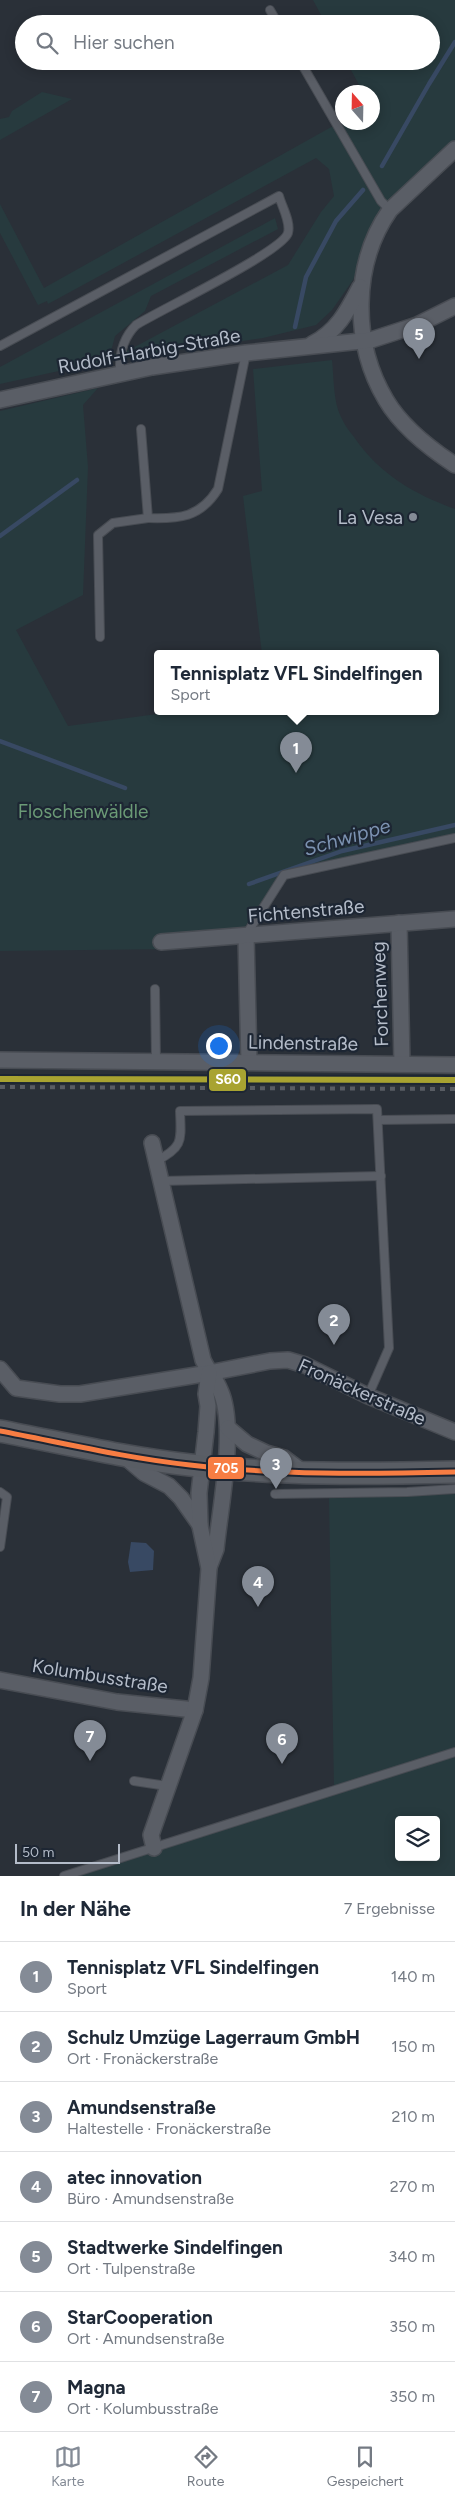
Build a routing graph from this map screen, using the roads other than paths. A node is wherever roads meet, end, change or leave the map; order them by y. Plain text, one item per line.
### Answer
1 (270, 10) dead end
2 (273, 15) edge
3 (305, 70) edge
4 (455, 148) edge
5 (390, 210) junction
6 (362, 283) junction
7 (455, 306) edge
8 (364, 340) junction
9 (0, 346) edge
10 (306, 346) junction
11 (246, 353) junction
12 (120, 372) junction
13 (0, 400) edge
14 (141, 429) dead end
15 (455, 465) edge
16 (148, 518) junction
17 (100, 636) dead end
18 (455, 838) edge
19 (455, 919) edge
20 (398, 924) junction
21 (246, 936) junction
22 (161, 942) dead end
23 (155, 989) dead end
24 (0, 1060) edge
25 (156, 1062) junction
26 (249, 1062) junction
27 (402, 1064) junction
28 (455, 1065) edge
29 (455, 1119) edge
30 (378, 1120) junction
31 (152, 1143) dead end
32 (156, 1161) junction
33 (380, 1176) junction
34 (161, 1181) junction
35 (0, 1369) edge
36 (209, 1373) junction
37 (0, 1385) edge
38 (16, 1388) junction
39 (368, 1396) junction
40 (228, 1428) junction
41 (0, 1431) edge
42 (455, 1432) edge
43 (123, 1455) junction
44 (202, 1466) junction
45 (225, 1468) junction
46 (455, 1472) edge
47 (304, 1473) junction
48 (455, 1489) edge
49 (0, 1492) edge
50 (275, 1494) dead end
51 (200, 1526) junction
52 (0, 1547) edge
53 (209, 1568) junction
54 (0, 1680) edge
55 (195, 1710) junction
56 (455, 1752) edge
57 (134, 1781) dead end
58 (168, 1786) junction
59 (152, 1841) junction
60 (64, 1876) edge

1 - 2 lane
3 - 5 lane
4 - 5 street
5 - 6 street
6 - 8 street
6 - 10 street, Rudolf-Harbig-Straße
7 - 8 street, Rudolf-Harbig-Straße
8 - 10 street, Rudolf-Harbig-Straße
8 - 15 street
9 - 12 lane
10 - 11 street, Rudolf-Harbig-Straße
11 - 12 street, Rudolf-Harbig-Straße
11 - 16 lane
12 - 13 street, Rudolf-Harbig-Straße
14 - 16 lane
16 - 17 lane
18 - 21 lane
19 - 20 street, Fichtenstraße
20 - 21 street, Fichtenstraße
20 - 27 street, Forchenweg
21 - 22 street, Fichtenstraße
21 - 26 street
23 - 25 lane
24 - 25 street, Lindenstraße
25 - 26 street, Lindenstraße
26 - 27 street, Lindenstraße
27 - 28 street, Lindenstraße
29 - 30 lane
30 - 32 lane
30 - 33 lane
31 - 32 street
32 - 34 street
33 - 34 lane
33 - 39 lane
34 - 36 street
35 - 38 street
36 - 38 street, Fronäckerstraße
36 - 39 street, Fronäckerstraße
36 - 40 street
36 - 44 street
37 - 38 street, Fronäckerstraße
39 - 42 street, Fronäckerstraße
40 - 45 street
40 - 47 street
41 - 43 main road
43 - 44 main road
43 - 51 street
44 - 45 main road
44 - 51 street
45 - 47 main road
45 - 53 street
46 - 47 main road
48 - 50 lane
49 - 52 lane
51 - 53 street
53 - 55 street
54 - 55 street, Kolumbusstraße
55 - 58 street
56 - 59 lane
57 - 58 lane
58 - 59 street
59 - 60 lane

